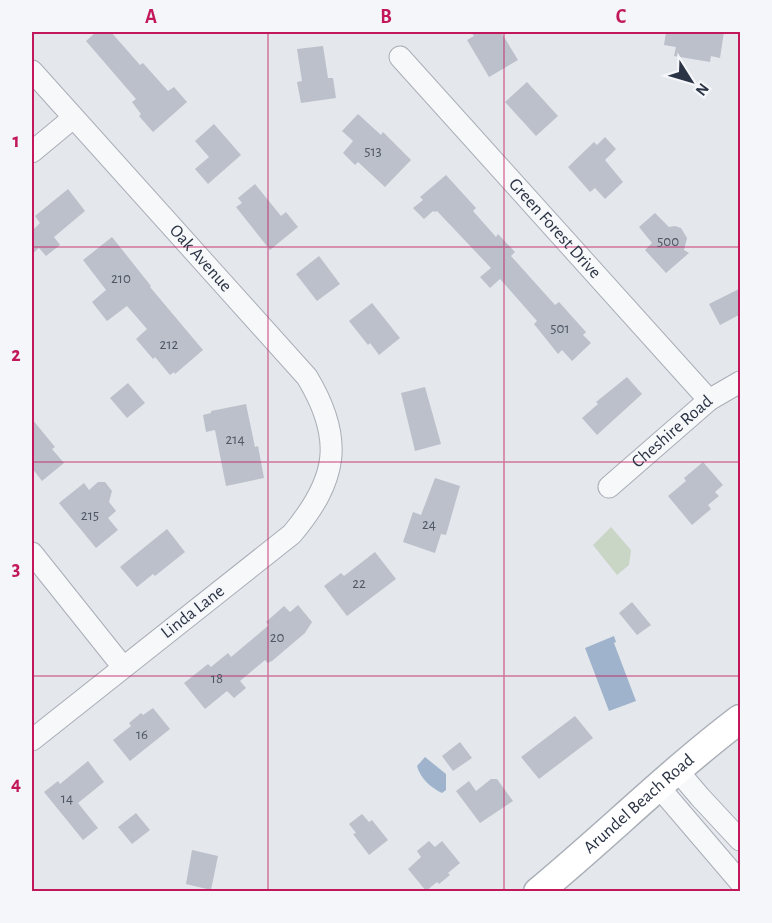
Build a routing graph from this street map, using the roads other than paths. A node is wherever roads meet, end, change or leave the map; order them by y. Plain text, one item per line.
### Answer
1 (400, 57) dead end
2 (32, 71) edge
3 (74, 118) junction
4 (32, 152) edge
5 (741, 382) edge
6 (709, 400) junction
7 (330, 465) joint
8 (609, 487) dead end
9 (32, 553) edge
10 (123, 667) junction
11 (741, 719) edge
12 (32, 740) edge
13 (668, 778) junction
14 (741, 840) edge
15 (741, 882) edge
16 (538, 891) edge

1 - 6 street, Green Forest Drive
2 - 3 street, Oak Avenue
3 - 4 street
3 - 7 street, Oak Avenue
5 - 6 street, Cheshire Road
6 - 8 street, Cheshire Road
7 - 10 street, Linda Lane
9 - 10 street
10 - 12 street, Linda Lane
11 - 13 street, Arundel Beach Road
13 - 14 street
13 - 15 street
13 - 16 street, Arundel Beach Road

